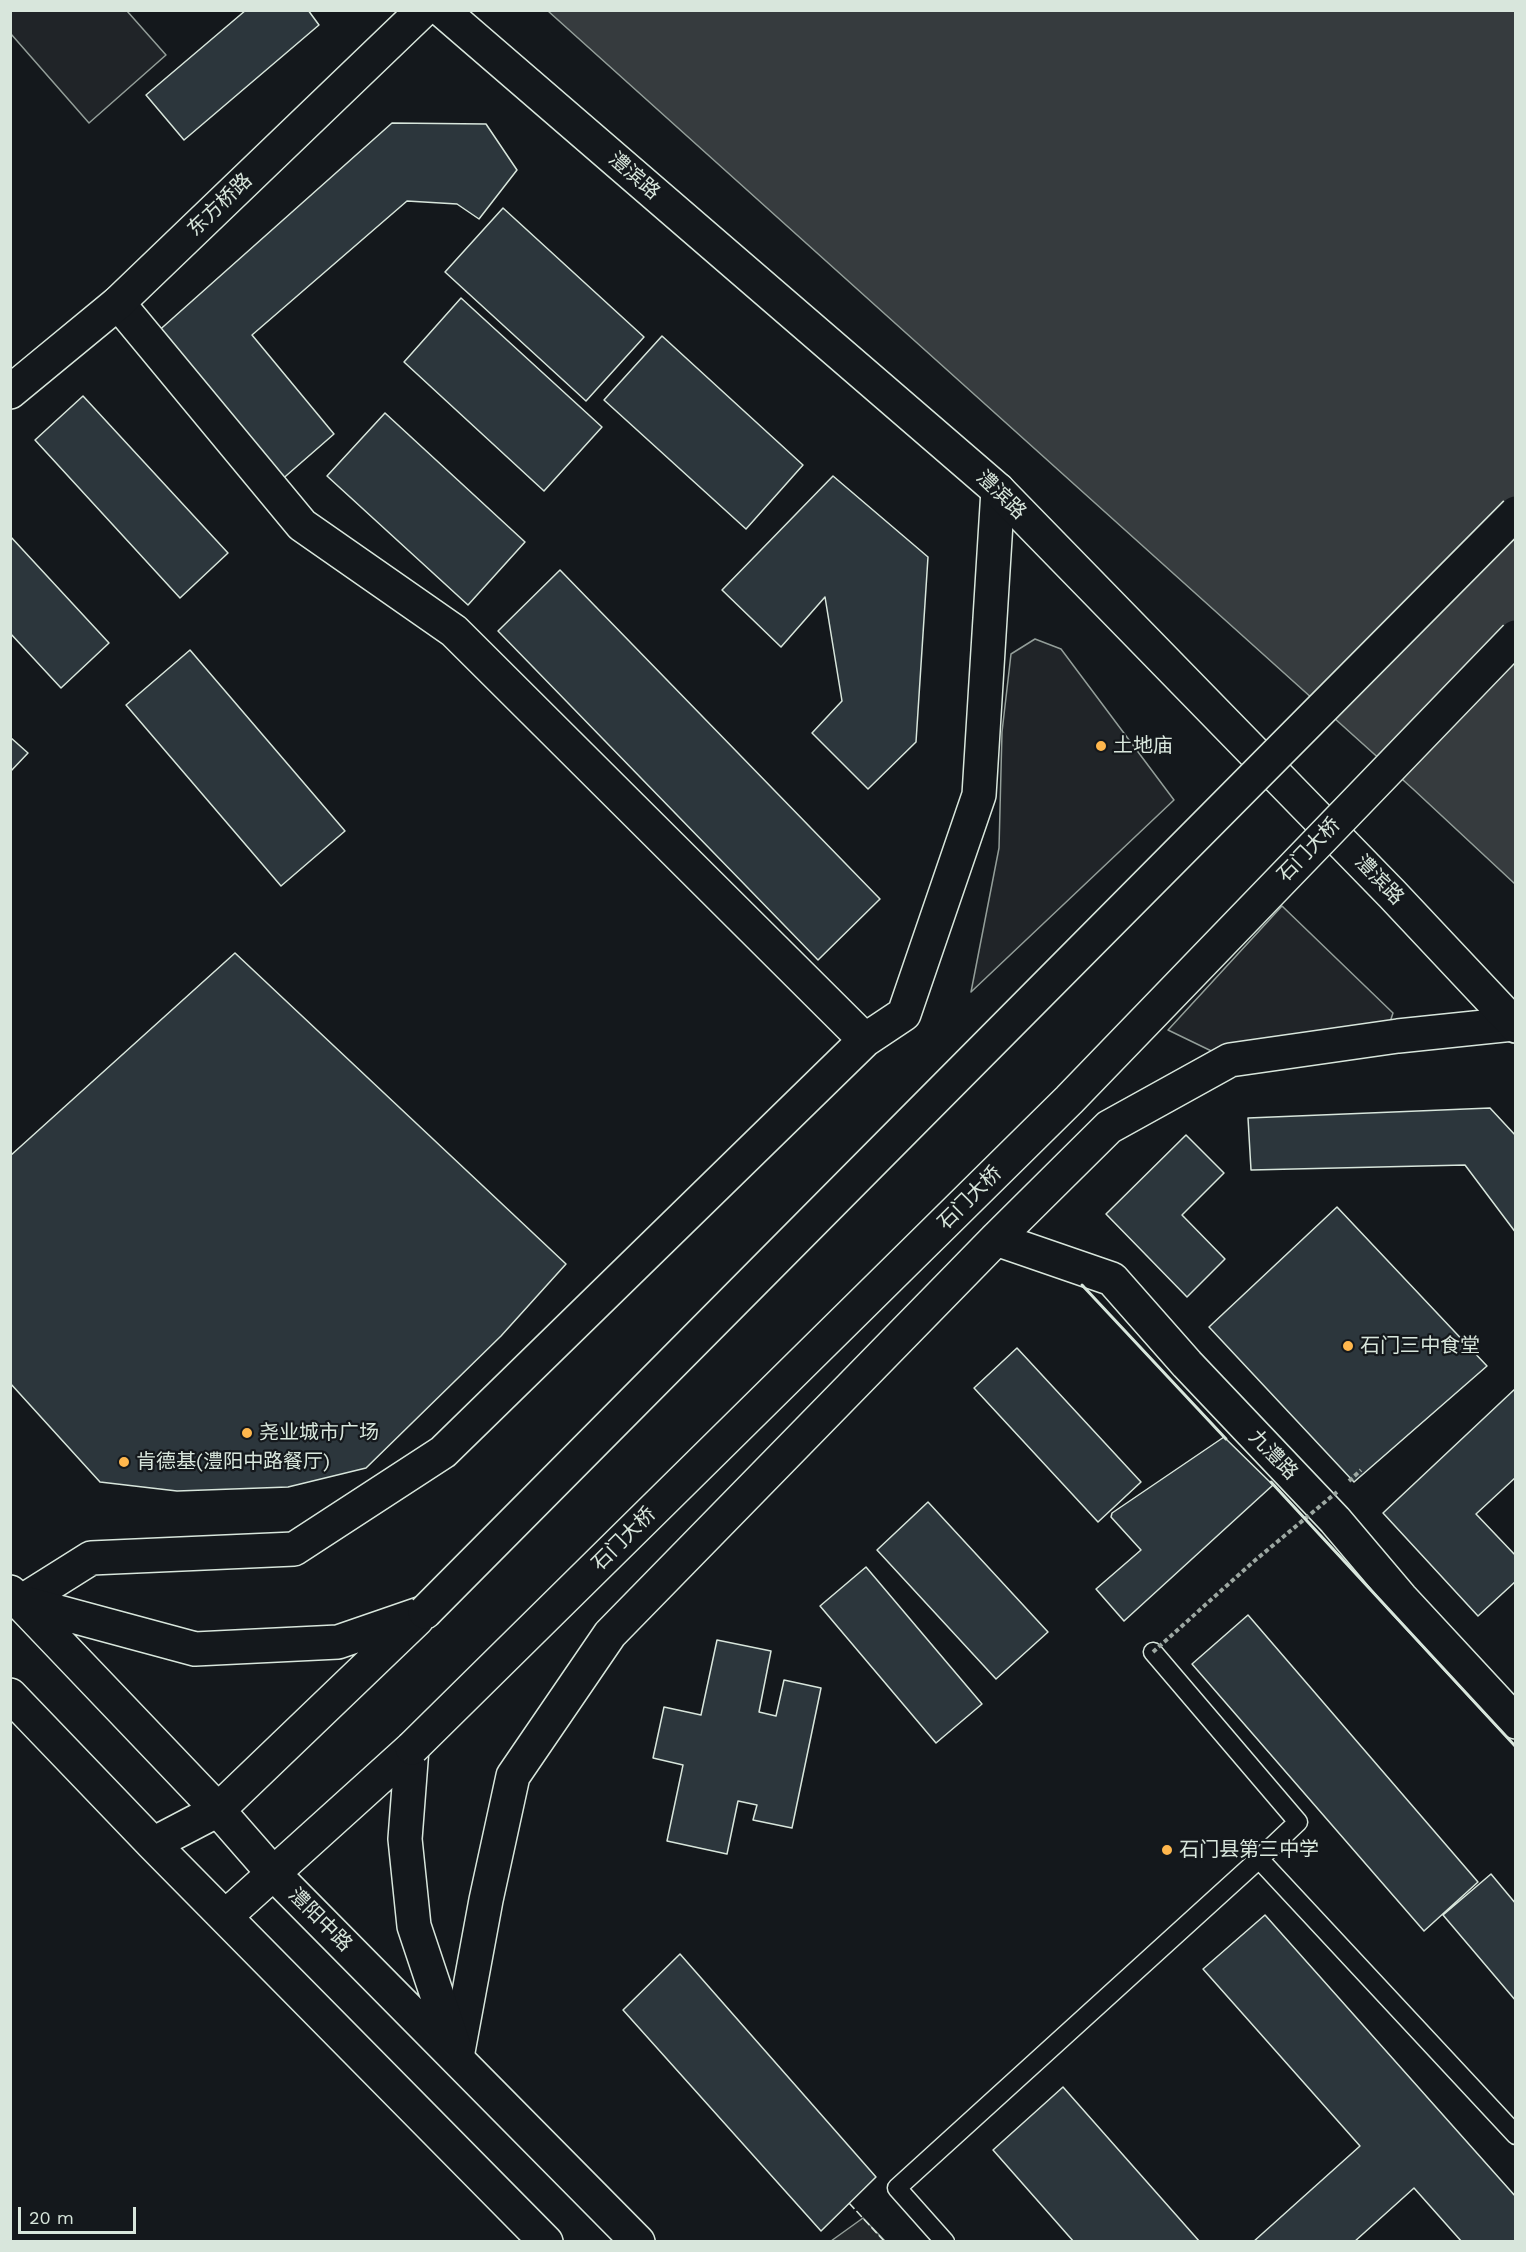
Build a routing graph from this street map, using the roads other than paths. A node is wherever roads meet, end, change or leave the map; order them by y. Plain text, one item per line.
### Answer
1 (423, 10) edge
2 (442, 10) edge
3 (118, 303) junction
4 (10, 392) edge
5 (998, 490) junction
6 (1515, 513) edge
7 (1515, 637) edge
8 (1514, 1025) edge
9 (865, 1040) junction
10 (996, 1239) junction
11 (16, 1597) edge
12 (425, 1612) junction
13 (1153, 1652) road end
14 (10, 1695) edge
15 (1515, 1722) edge
16 (412, 1748) junction
17 (218, 1810) junction
18 (153, 1844) junction
19 (1259, 1859) junction
20 (273, 1873) junction
21 (225, 1917) junction
22 (457, 2057) junction
23 (1515, 2135) edge
24 (546, 2241) edge
25 (638, 2241) edge
26 (945, 2241) edge

1 - 3 street, 东方桥路
2 - 5 street, 澧滨路
3 - 4 street, 东方桥路
3 - 9 street
5 - 8 street, 澧滨路
5 - 9 street
6 - 12 street, bridge
7 - 16 street, 石门大桥, bridge
8 - 10 street
9 - 11 street
10 - 15 street, 九澧路
10 - 22 street
11 - 12 street
11 - 17 street, 澧阳中路
12 - 17 street
13 - 19 lane
14 - 18 street
16 - 20 street, 石门大桥
16 - 22 street
17 - 18 street
17 - 20 street, 澧阳中路
18 - 21 street
19 - 23 lane
19 - 26 lane
20 - 21 street, 石门大桥
20 - 22 street, 澧阳中路
21 - 24 street
22 - 25 street, 澧阳中路

